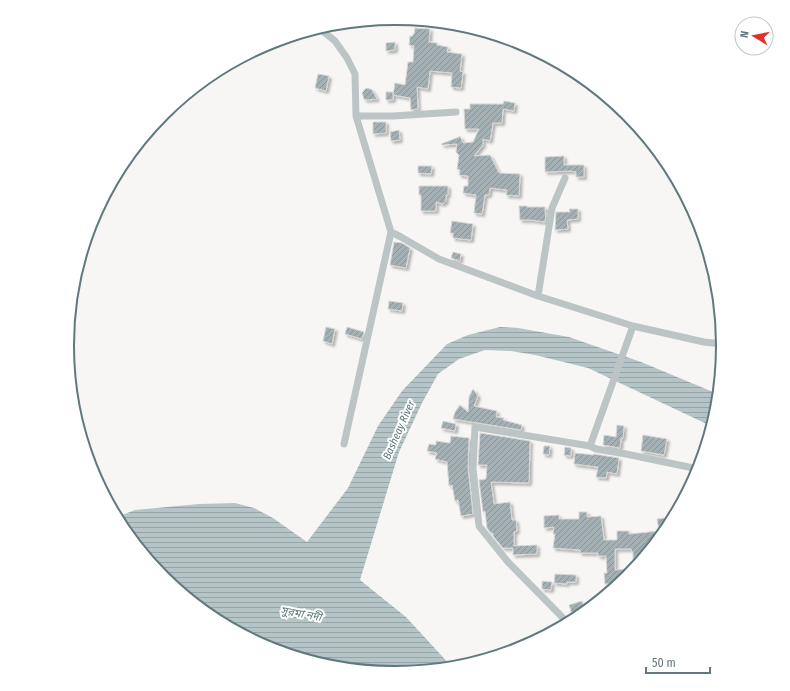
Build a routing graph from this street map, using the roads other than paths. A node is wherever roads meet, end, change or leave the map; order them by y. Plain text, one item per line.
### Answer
1 (325, 33) edge
2 (456, 112) dead end
3 (356, 116) junction
4 (565, 178) dead end
5 (391, 232) junction
6 (538, 296) junction
7 (633, 326) junction
8 (716, 343) edge
9 (344, 444) dead end
10 (590, 446) junction
11 (691, 468) edge
12 (564, 618) edge

1 - 3 street
2 - 3 street
3 - 5 street
4 - 6 street
5 - 6 street
5 - 9 street
6 - 7 street
7 - 8 street
7 - 10 street
10 - 11 street
10 - 12 street

